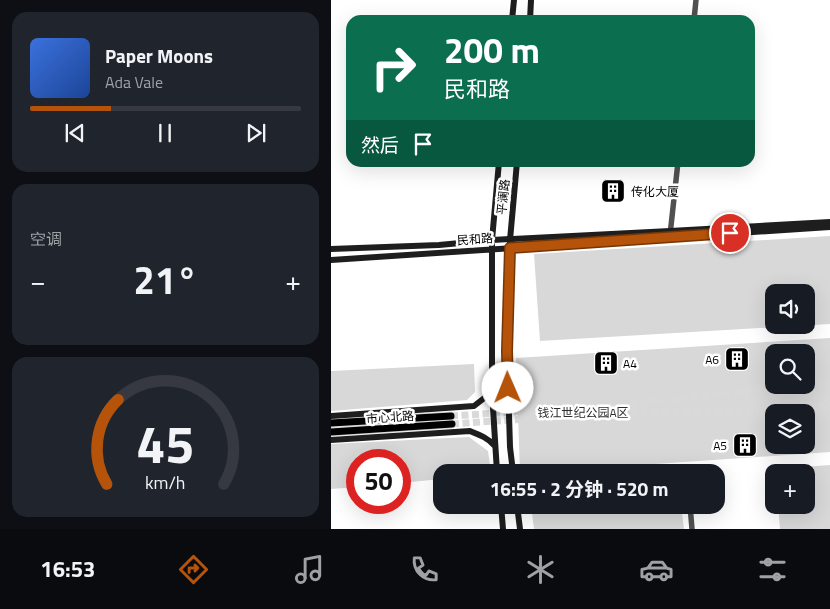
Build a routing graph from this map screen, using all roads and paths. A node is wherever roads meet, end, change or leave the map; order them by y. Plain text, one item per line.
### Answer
1 (514, 0) edge
2 (531, 0) edge
3 (696, 0) edge
4 (512, 15) edge
5 (530, 15) edge
6 (694, 15) edge
7 (499, 167) edge
8 (517, 167) edge
9 (678, 167) edge
10 (830, 222) edge
11 (830, 227) edge
12 (670, 234) junction
13 (492, 240) junction
14 (510, 240) junction
15 (510, 248) junction
16 (331, 249) edge
17 (492, 249) junction
18 (331, 260) edge
19 (492, 392) junction
20 (331, 416) edge
21 (331, 423) edge
22 (331, 432) edge
23 (331, 440) edge
24 (495, 446) junction
25 (496, 464) edge
26 (512, 464) edge
27 (502, 514) edge
28 (518, 514) edge
29 (691, 514) edge
30 (503, 529) edge
31 (520, 529) edge
32 (692, 529) edge

1 - 4 main road
2 - 5 main road
3 - 6 street
7 - 13 main road, 平澜路
8 - 14 main road, 平澜路
9 - 12 street
10 - 12 main road, 民和路
11 - 12 main road, 民和路
12 - 14 main road, 民和路
12 - 15 main road, 民和路
13 - 14 main road, 民和路
13 - 16 main road, 民和路
13 - 17 main road, 平澜路
14 - 15 main road, 平澜路
15 - 17 main road, 民和路
15 - 26 main road, 平澜路
17 - 18 main road, 民和路
17 - 19 main road, 平澜路
19 - 20 main road
19 - 24 main road, 平澜路
21 - 22 main road, 市心北路
23 - 24 main road
24 - 25 main road, 平澜路
27 - 30 main road
28 - 31 main road
29 - 32 street

